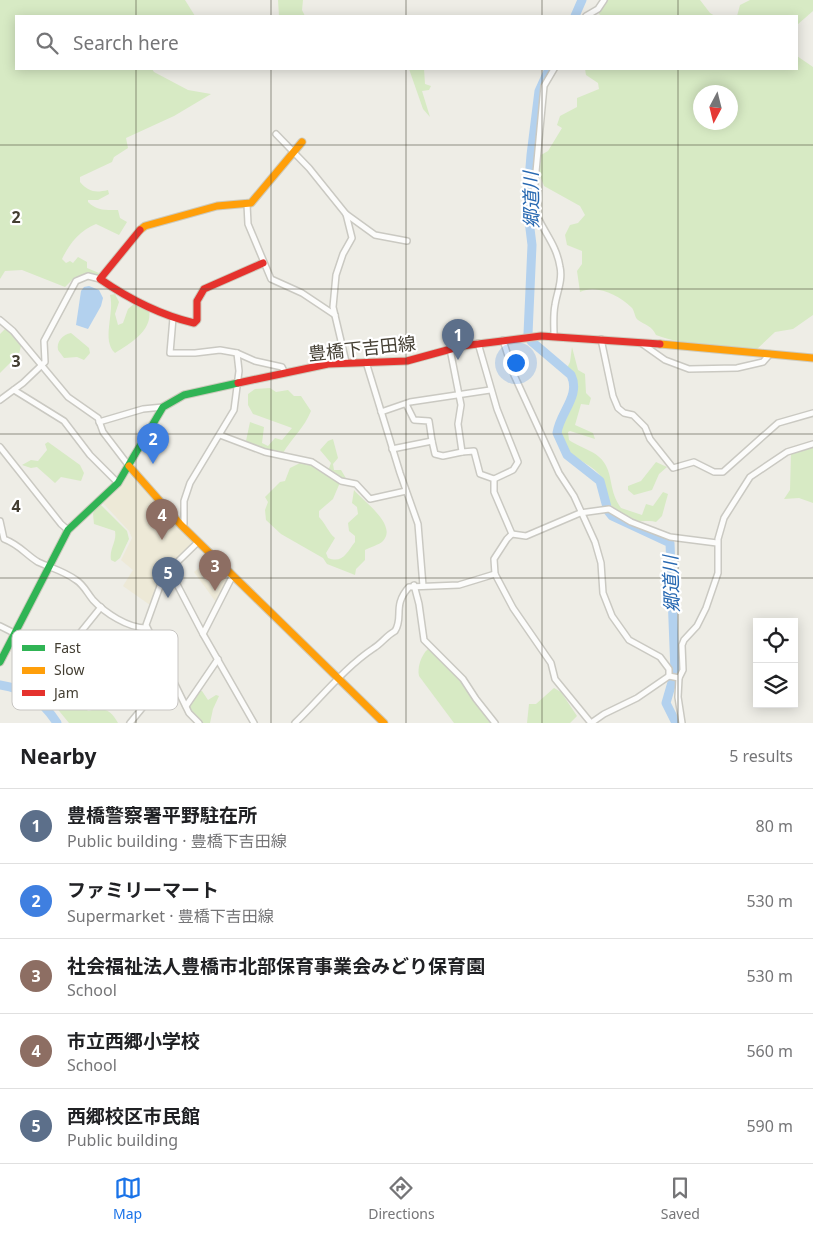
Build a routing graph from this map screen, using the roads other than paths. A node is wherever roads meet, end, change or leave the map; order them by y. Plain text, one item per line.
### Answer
1 (604, 0) edge
2 (588, 15) edge
3 (553, 70) edge
4 (276, 134) dead end
5 (302, 142) dead end
6 (294, 153) junction
7 (248, 204) junction
8 (346, 214) junction
9 (407, 241) dead end
10 (263, 263) junction
11 (100, 279) junction
12 (335, 315) junction
13 (173, 318) junction
14 (0, 320) edge
15 (554, 336) junction
16 (601, 339) junction
17 (503, 340) junction
18 (478, 343) junction
19 (641, 343) junction
20 (450, 349) junction
21 (237, 353) junction
22 (770, 354) junction
23 (813, 358) edge
24 (346, 362) junction
25 (366, 362) junction
26 (42, 366) junction
27 (285, 373) junction
28 (238, 383) junction
29 (14, 390) junction
30 (490, 390) junction
31 (459, 395) junction
32 (0, 400) edge
33 (406, 404) junction
34 (163, 406) junction
35 (381, 412) junction
36 (813, 413) edge
37 (99, 422) junction
38 (220, 436) junction
39 (432, 441) junction
40 (813, 444) edge
41 (0, 447) edge
42 (392, 449) junction
43 (462, 452) junction
44 (129, 466) junction
45 (494, 479) junction
46 (118, 483) junction
47 (406, 491) junction
48 (580, 513) junction
49 (0, 521) edge
50 (181, 525) junction
51 (68, 530) junction
52 (512, 534) junction
53 (198, 542) junction
54 (717, 544) junction
55 (50, 566) junction
56 (169, 569) junction
57 (495, 574) junction
58 (232, 577) junction
59 (414, 586) junction
60 (423, 586) junction
61 (101, 608) junction
62 (0, 626) edge
63 (146, 628) joint
64 (16, 630) edge
65 (83, 630) edge
66 (12, 632) edge
67 (203, 634) junction
68 (12, 637) edge
69 (218, 659) junction
70 (0, 662) edge
71 (674, 677) junction
72 (338, 679) junction
73 (178, 690) edge
74 (186, 706) junction
75 (139, 710) edge
76 (130, 723) edge
77 (199, 723) edge
78 (254, 723) edge
79 (295, 723) edge
80 (384, 723) edge
81 (495, 723) edge
82 (591, 723) edge
83 (682, 723) edge

1 - 2 street
3 - 15 street
4 - 6 street
5 - 6 main road
6 - 7 main road
6 - 8 street
7 - 10 street
7 - 11 main road
8 - 9 street
8 - 12 street
10 - 12 street
10 - 13 main road
11 - 13 main road
11 - 26 street
12 - 24 street
13 - 21 street
14 - 26 street
15 - 16 main road, 豊橋下吉田線
15 - 17 main road, 豊橋下吉田線
16 - 19 main road, 豊橋下吉田線
16 - 36 street
17 - 18 main road, 豊橋下吉田線
17 - 48 street
18 - 20 main road, 豊橋下吉田線
18 - 30 street
19 - 22 main road, 豊橋下吉田線
19 - 22 street
20 - 25 main road, 豊橋下吉田線
20 - 31 street
21 - 27 street
21 - 28 street
22 - 23 main road, 豊橋下吉田線
24 - 25 main road, 豊橋下吉田線
24 - 27 main road, 豊橋下吉田線
25 - 35 street
26 - 29 street
26 - 37 street
27 - 28 main road, 豊橋下吉田線
28 - 34 main road, 豊橋下吉田線
28 - 38 street
29 - 32 street
29 - 46 street
30 - 31 street
30 - 45 street
31 - 33 street
31 - 43 street
33 - 35 street
33 - 39 street
34 - 37 street
34 - 44 main road
35 - 42 street
37 - 44 street
38 - 47 street
38 - 50 street
39 - 42 street
39 - 43 street
40 - 54 street
41 - 51 street
42 - 47 street
43 - 45 street
44 - 46 main road
44 - 50 main road
45 - 52 street
46 - 51 main road
47 - 60 street
48 - 52 street
48 - 54 street
48 - 71 street
49 - 55 street
50 - 53 main road
51 - 55 main road
52 - 57 street
53 - 56 street
53 - 58 main road
54 - 71 street
55 - 61 street
55 - 64 main road
56 - 63 street
56 - 67 street
57 - 60 street
57 - 82 street
58 - 67 street
58 - 72 main road
59 - 60 street
59 - 72 street
59 - 81 street
61 - 63 street
61 - 65 street
62 - 66 street
67 - 69 street
68 - 70 main road
69 - 74 street
69 - 78 street
71 - 82 street
71 - 83 street
72 - 79 street
72 - 80 main road
73 - 74 street
74 - 77 street
75 - 76 street

